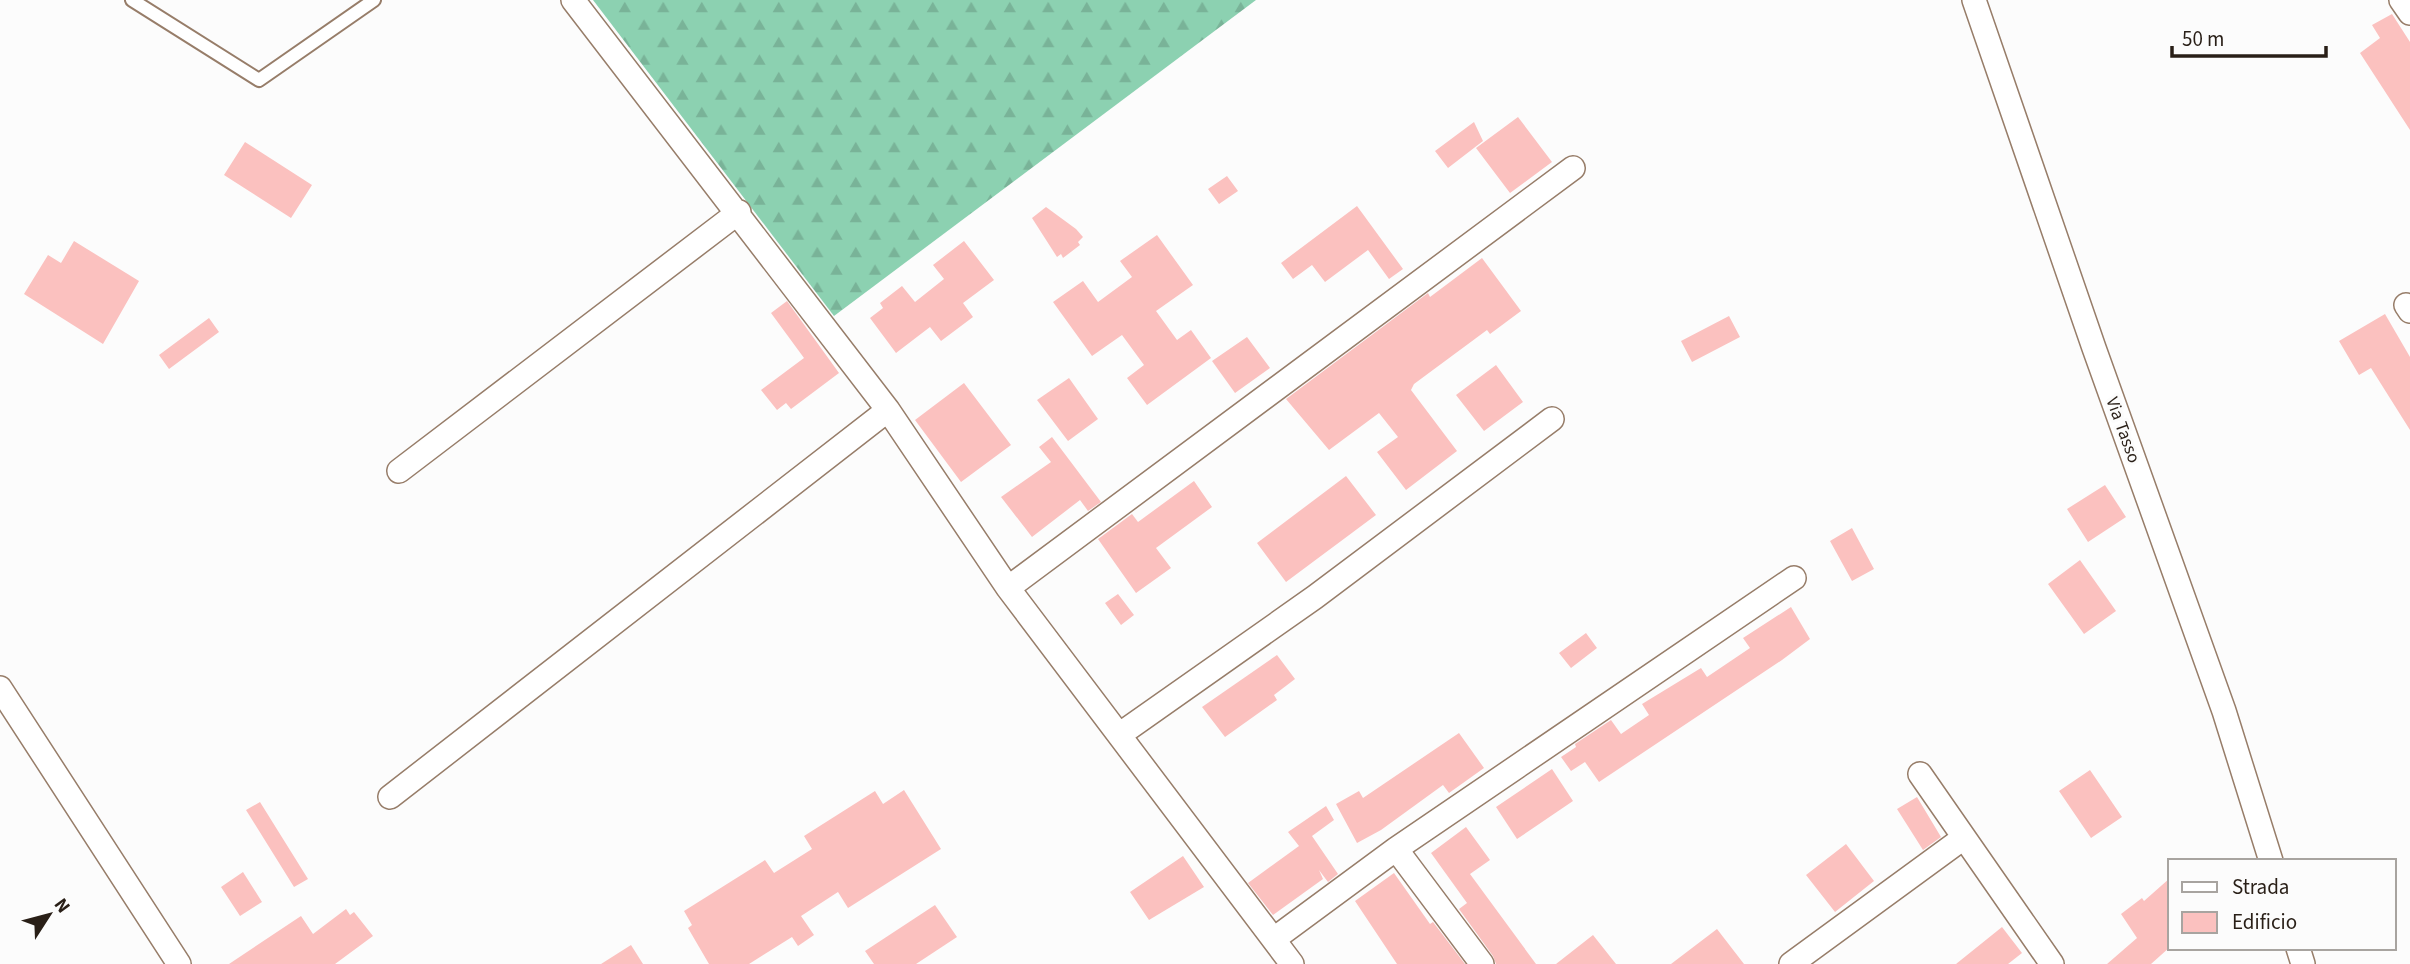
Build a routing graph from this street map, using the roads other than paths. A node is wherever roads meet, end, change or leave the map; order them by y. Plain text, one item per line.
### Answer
1 (132, 0) edge
2 (374, 0) edge
3 (573, 0) edge
4 (1974, 0) edge
5 (2401, 0) edge
6 (2410, 13) edge
7 (1573, 168) dead end
8 (739, 212) junction
9 (888, 411) junction
10 (1552, 419) dead end
11 (399, 471) dead end
12 (1794, 578) dead end
13 (1008, 588) junction
14 (0, 688) edge
15 (1119, 735) junction
16 (1920, 774) dead end
17 (390, 797) dead end
18 (1962, 839) junction
19 (1396, 849) junction
20 (2270, 859) edge
21 (1273, 939) junction
22 (179, 964) edge
23 (1292, 964) edge
24 (1482, 964) edge
25 (1791, 964) edge
26 (2052, 964) edge

1 - 2 lane
3 - 8 street
4 - 20 street, Via Tasso
5 - 6 street
7 - 13 street
8 - 9 street
8 - 11 street
9 - 13 street
9 - 17 street
10 - 15 street
12 - 19 street
13 - 15 street
14 - 22 street
15 - 21 street
16 - 18 street
18 - 25 street
18 - 26 street
19 - 21 street
19 - 24 street
21 - 23 street

